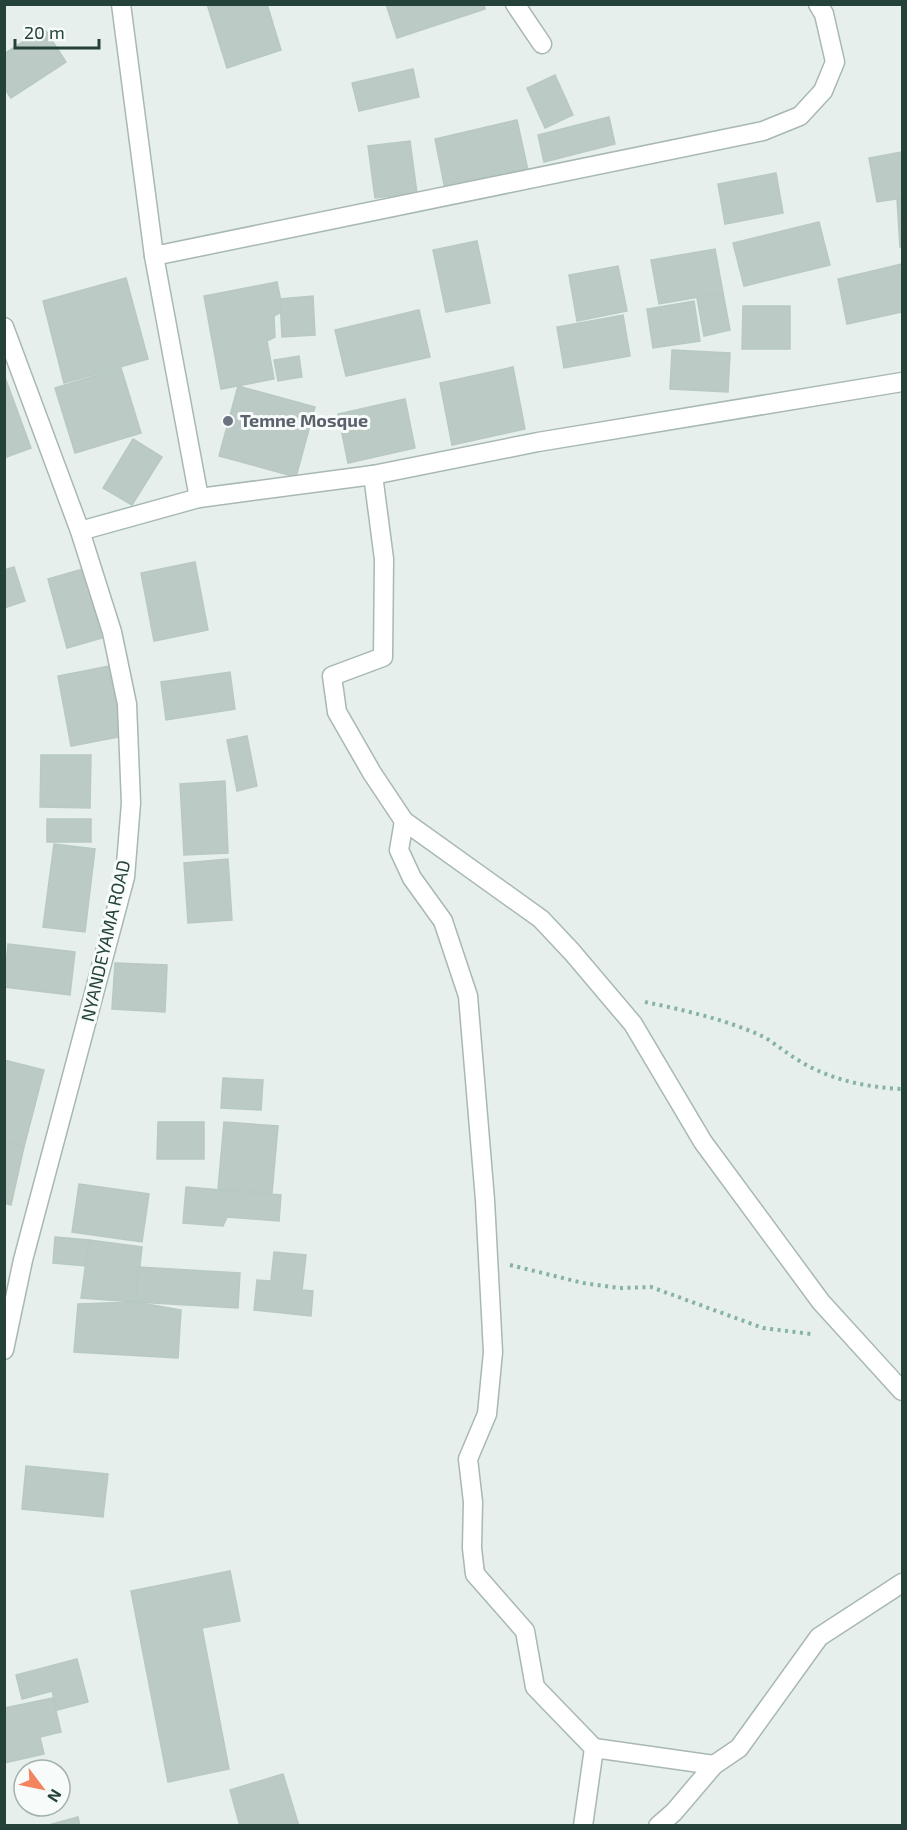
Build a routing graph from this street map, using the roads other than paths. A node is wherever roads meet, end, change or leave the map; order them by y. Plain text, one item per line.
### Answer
1 (121, 4) edge
2 (516, 4) edge
3 (818, 4) edge
4 (542, 44) dead end
5 (154, 256) junction
6 (4, 327) edge
7 (903, 382) edge
8 (373, 475) junction
9 (199, 498) junction
10 (80, 531) junction
11 (404, 821) junction
12 (4, 1350) edge
13 (903, 1391) edge
14 (903, 1583) edge
15 (594, 1748) junction
16 (714, 1765) junction
17 (583, 1826) edge
18 (658, 1826) edge

1 - 5 street
2 - 4 street
3 - 5 street
5 - 9 street
6 - 10 street, NYANDEYAMA ROAD
7 - 8 street
8 - 9 street
8 - 11 street
9 - 10 street
10 - 12 street, NYANDEYAMA ROAD
11 - 13 street
11 - 15 street
14 - 16 street
15 - 16 street
15 - 17 street
16 - 18 street

